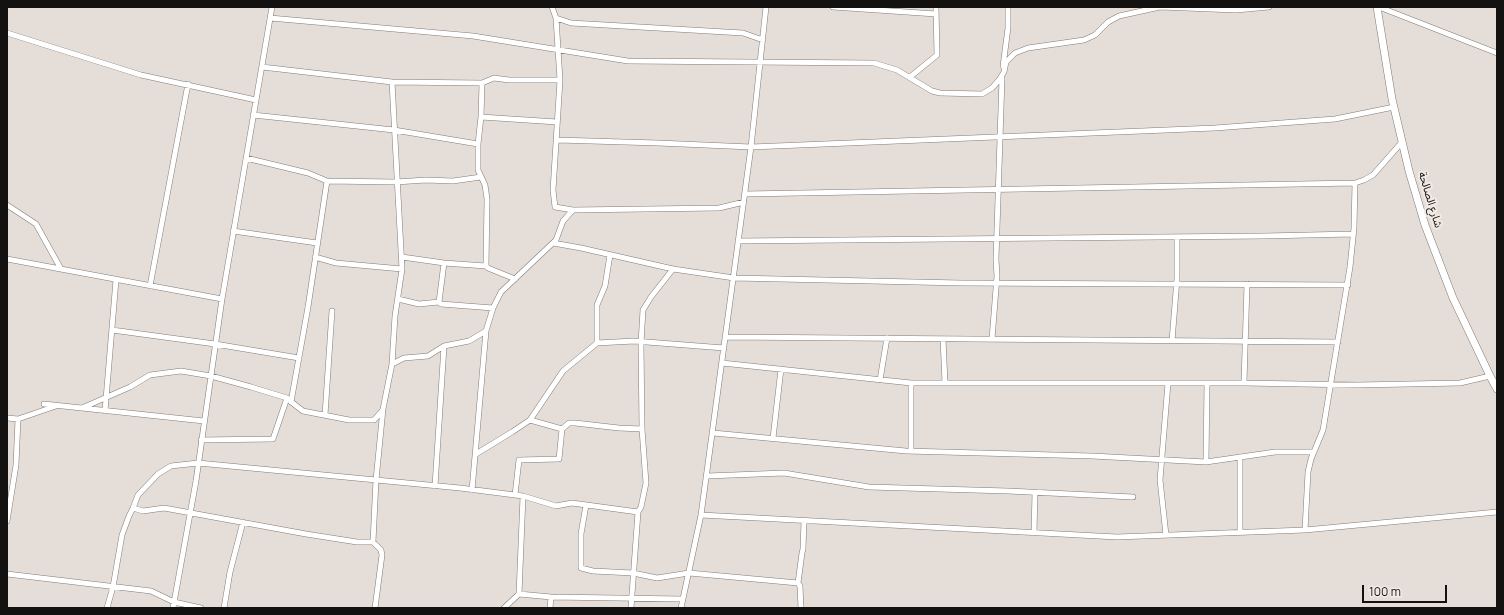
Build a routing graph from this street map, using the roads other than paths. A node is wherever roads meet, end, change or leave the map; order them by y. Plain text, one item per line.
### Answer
1 (272, 7) edge
2 (552, 7) edge
3 (766, 7) edge
4 (832, 7) edge
5 (936, 7) edge
6 (1008, 7) edge
7 (1269, 7) edge
8 (1378, 7) edge
9 (936, 14) junction
10 (270, 18) junction
11 (556, 18) junction
12 (7, 33) edge
13 (763, 40) junction
14 (558, 50) junction
15 (1497, 53) edge
16 (760, 62) junction
17 (262, 67) junction
18 (1002, 76) junction
19 (910, 77) junction
20 (560, 80) junction
21 (392, 82) junction
22 (482, 83) junction
23 (188, 84) junction
24 (256, 100) junction
25 (1394, 107) junction
26 (253, 115) junction
27 (481, 117) junction
28 (557, 122) junction
29 (394, 130) junction
30 (1000, 137) junction
31 (557, 140) junction
32 (1402, 142) junction
33 (478, 144) junction
34 (751, 147) junction
35 (246, 158) junction
36 (481, 178) junction
37 (327, 180) junction
38 (397, 181) junction
39 (1354, 183) junction
40 (999, 189) junction
41 (745, 194) junction
42 (744, 202) junction
43 (7, 205) edge
44 (573, 210) junction
45 (233, 231) junction
46 (1353, 234) junction
47 (1177, 237) junction
48 (997, 239) junction
49 (738, 241) junction
50 (317, 243) junction
51 (553, 243) junction
52 (610, 255) junction
53 (315, 257) junction
54 (402, 257) junction
55 (7, 259) edge
56 (444, 263) junction
57 (486, 266) junction
58 (61, 269) junction
59 (402, 269) junction
60 (673, 269) junction
61 (734, 278) junction
62 (515, 279) junction
63 (116, 280) junction
64 (997, 283) junction
65 (1176, 284) junction
66 (1247, 284) junction
67 (1348, 285) junction
68 (150, 286) junction
69 (222, 299) junction
70 (398, 299) junction
71 (439, 302) junction
72 (493, 308) junction
73 (332, 311) dead end
74 (112, 330) junction
75 (486, 331) junction
76 (726, 337) junction
77 (887, 338) junction
78 (943, 339) junction
79 (992, 339) junction
80 (1172, 341) junction
81 (1245, 341) junction
82 (1338, 342) junction
83 (597, 343) junction
84 (641, 343) junction
85 (215, 344) junction
86 (444, 346) junction
87 (724, 348) junction
88 (299, 358) junction
89 (722, 363) junction
90 (392, 364) junction
91 (782, 369) junction
92 (211, 376) junction
93 (1490, 376) junction
94 (880, 380) junction
95 (911, 383) junction
96 (945, 383) junction
97 (1168, 383) junction
98 (1206, 383) junction
99 (1244, 383) junction
100 (1331, 384) junction
101 (1497, 389) edge
102 (106, 398) junction
103 (289, 400) junction
104 (44, 404) dead end
105 (58, 405) junction
106 (82, 408) junction
107 (383, 409) junction
108 (105, 410) junction
109 (325, 415) junction
110 (7, 418) edge
111 (18, 419) junction
112 (530, 420) junction
113 (204, 421) junction
114 (562, 429) junction
115 (642, 429) junction
116 (712, 433) junction
117 (774, 438) junction
118 (201, 440) junction
119 (911, 451) junction
120 (1314, 452) junction
121 (476, 454) junction
122 (1240, 457) junction
123 (1162, 460) junction
124 (1206, 462) junction
125 (198, 463) junction
126 (707, 476) junction
127 (376, 480) junction
128 (435, 486) junction
129 (472, 490) junction
130 (1035, 492) junction
131 (515, 495) junction
132 (523, 496) junction
133 (1133, 497) dead end
134 (586, 505) junction
135 (133, 508) junction
136 (190, 512) junction
137 (638, 512) junction
138 (1497, 512) edge
139 (701, 515) junction
140 (7, 521) edge
141 (804, 521) junction
142 (243, 522) junction
143 (1305, 530) junction
144 (1240, 532) junction
145 (1034, 533) junction
146 (1166, 535) junction
147 (373, 542) junction
148 (633, 573) junction
149 (689, 573) junction
150 (7, 574) edge
151 (798, 583) junction
152 (113, 587) junction
153 (519, 594) junction
154 (551, 597) junction
155 (632, 598) junction
156 (682, 599) junction
157 (174, 602) junction
158 (107, 608) edge
159 (173, 608) edge
160 (201, 608) edge
161 (224, 608) edge
162 (375, 608) edge
163 (504, 608) edge
164 (550, 608) edge
165 (631, 608) edge
166 (681, 608) edge
167 (801, 608) edge

1 - 10 street
2 - 11 street
3 - 13 street
4 - 9 street
5 - 9 street
6 - 18 street
7 - 18 street
8 - 15 street
8 - 25 main road, شارع الصالحة
9 - 19 street
10 - 14 street
10 - 17 street
11 - 13 street
11 - 14 street
12 - 23 street
13 - 16 street
14 - 16 street
14 - 20 street
16 - 19 street
16 - 34 street
17 - 21 street
17 - 24 street
18 - 19 street
18 - 30 street
20 - 22 street
20 - 28 street
21 - 22 street
21 - 29 street
22 - 27 street
23 - 24 street
23 - 68 street
24 - 26 street
25 - 30 street
25 - 32 main road, شارع الصالحة
26 - 29 street
26 - 35 street
27 - 28 street
27 - 33 street
28 - 31 street
29 - 33 street
29 - 38 street
30 - 34 street
30 - 40 street
31 - 34 street
31 - 44 street
32 - 39 street
32 - 93 main road, شارع الصالحة
33 - 36 street
34 - 41 street
35 - 37 street
35 - 45 street
36 - 38 street
36 - 57 street
37 - 38 street
37 - 50 street
38 - 54 street
39 - 40 street
39 - 46 street
40 - 41 street
40 - 48 street
41 - 42 street
42 - 44 street
42 - 49 street
43 - 58 street
44 - 51 street
45 - 50 street
45 - 69 street
46 - 47 street
46 - 67 street
47 - 48 street
47 - 65 street
48 - 49 street
48 - 64 street
49 - 61 street
50 - 53 street
51 - 52 street
51 - 62 street
52 - 60 street
52 - 83 street
53 - 59 street
53 - 88 street
54 - 56 street
54 - 59 street
55 - 58 street
56 - 57 street
56 - 71 street
57 - 62 street
58 - 63 street
59 - 70 street
60 - 61 street
60 - 84 street
61 - 64 street
61 - 76 street
62 - 72 street
63 - 68 street
63 - 74 street
64 - 65 street
64 - 79 street
65 - 66 street
65 - 80 street
66 - 67 street
66 - 81 street
67 - 82 street
68 - 69 street
69 - 85 street
70 - 71 street
70 - 90 street
71 - 72 street
72 - 75 street
73 - 109 street
74 - 85 street
74 - 102 street
75 - 86 street
75 - 121 street
76 - 77 street
76 - 87 street
77 - 78 street
77 - 94 street
78 - 79 street
78 - 96 street
79 - 80 street
80 - 81 street
81 - 82 street
81 - 99 street
82 - 100 street
83 - 84 street
83 - 112 street
84 - 87 street
84 - 115 street
85 - 88 street
85 - 92 street
86 - 90 street
86 - 128 street
87 - 89 street
88 - 103 street
89 - 91 street
89 - 116 street
90 - 107 street
91 - 94 street
91 - 117 street
92 - 102 street
92 - 103 street
92 - 113 street
93 - 100 street
93 - 101 main road, شارع الصالحة
94 - 95 street
95 - 96 street
95 - 119 street
96 - 97 street
97 - 98 street
97 - 123 street
98 - 99 street
98 - 124 street
99 - 100 street
100 - 120 street
102 - 106 street
102 - 108 street
103 - 109 street
103 - 118 street
104 - 105 street
105 - 106 street
105 - 111 street
106 - 108 street
107 - 109 street
107 - 127 street
108 - 113 street
110 - 111 street
111 - 140 street
112 - 114 street
112 - 121 street
113 - 118 street
114 - 115 street
114 - 131 street
115 - 137 street
116 - 117 street
116 - 126 street
117 - 119 street
118 - 125 street
119 - 123 street
120 - 122 street
120 - 143 street
121 - 129 street
122 - 124 street
122 - 144 street
123 - 124 street
123 - 146 street
125 - 127 street
125 - 135 street
125 - 136 street
126 - 130 street
126 - 139 street
127 - 128 street
127 - 147 street
128 - 129 street
129 - 131 street
130 - 133 street
130 - 145 street
131 - 132 street
132 - 134 street
132 - 153 street
134 - 137 street
134 - 148 street
135 - 136 street
135 - 152 street
136 - 142 street
136 - 157 street
137 - 148 street
138 - 143 street
139 - 141 street
139 - 149 street
141 - 145 street
141 - 151 street
142 - 147 street
142 - 161 street
143 - 144 street
144 - 146 street
145 - 146 street
147 - 162 street
148 - 149 street
148 - 155 street
149 - 151 street
149 - 156 street
150 - 152 street
151 - 167 street
152 - 157 street
152 - 158 street
153 - 154 street
153 - 163 street
154 - 155 street
154 - 164 street
155 - 156 street
155 - 165 street
156 - 166 street
157 - 159 street
157 - 160 street

